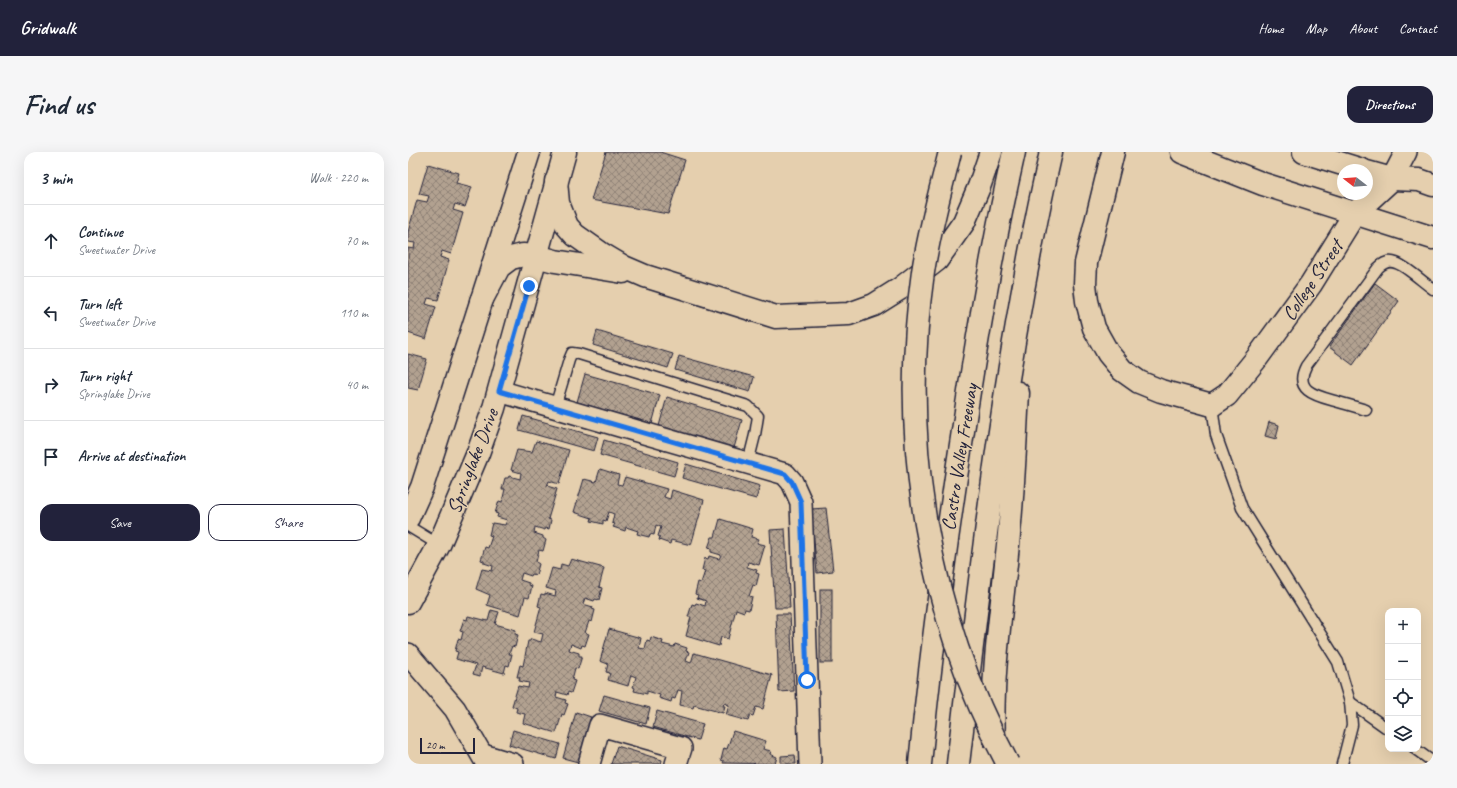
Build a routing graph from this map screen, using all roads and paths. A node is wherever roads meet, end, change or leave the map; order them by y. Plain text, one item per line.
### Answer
1 (529, 152) edge
2 (565, 152) edge
3 (950, 152) edge
4 (991, 152) edge
5 (1014, 152) edge
6 (1052, 152) edge
7 (1114, 152) edge
8 (1182, 152) edge
9 (1304, 152) edge
10 (1406, 152) edge
11 (1343, 164) edge
12 (1373, 174) edge
13 (1392, 179) junction
14 (556, 181) junction
15 (1433, 185) edge
16 (1355, 213) junction
17 (1433, 238) edge
18 (536, 256) junction
19 (646, 276) junction
20 (1026, 278) junction
21 (1433, 289) edge
22 (481, 301) junction
23 (499, 391) junction
24 (1212, 405) junction
25 (555, 407) junction
26 (1366, 410) dead end
27 (748, 463) junction
28 (408, 518) edge
29 (408, 526) edge
30 (439, 545) junction
31 (408, 602) edge
32 (408, 654) edge
33 (1350, 702) junction
34 (1385, 727) edge
35 (1419, 752) edge
36 (485, 760) edge
37 (1433, 762) edge
38 (512, 764) edge
39 (589, 764) edge
40 (676, 764) edge
41 (810, 764) edge
42 (920, 764) edge
43 (958, 764) edge
44 (996, 764) edge
45 (1008, 764) edge
46 (1342, 764) edge

1 - 22 main road, Springlake Drive
2 - 14 main road, Springlake Drive
3 - 45 main road, bridge
4 - 19 main road
5 - 42 main road, Castro Valley Freeway
6 - 20 main road, Castro Valley Freeway
7 - 24 main road
8 - 16 main road
9 - 11 main road
10 - 13 street, College Street
12 - 13 main road
13 - 15 main road
13 - 16 main road, College Street
14 - 18 main road, Springlake Drive
14 - 19 main road
16 - 17 main road
16 - 24 main road, College Street
18 - 19 main road
18 - 22 main road
18 - 23 main road, Springlake Drive
20 - 43 main road, Castro Valley Freeway
20 - 44 main road
21 - 26 lane
22 - 28 main road, Springlake Drive
23 - 25 street
23 - 30 main road, Springlake Drive
24 - 33 lane
25 - 27 street
25 - 27 lane
27 - 41 street
29 - 30 lane
30 - 31 main road, Springlake Drive
32 - 36 street
33 - 34 lane
33 - 46 lane
35 - 37 lane
36 - 38 street
39 - 40 street

